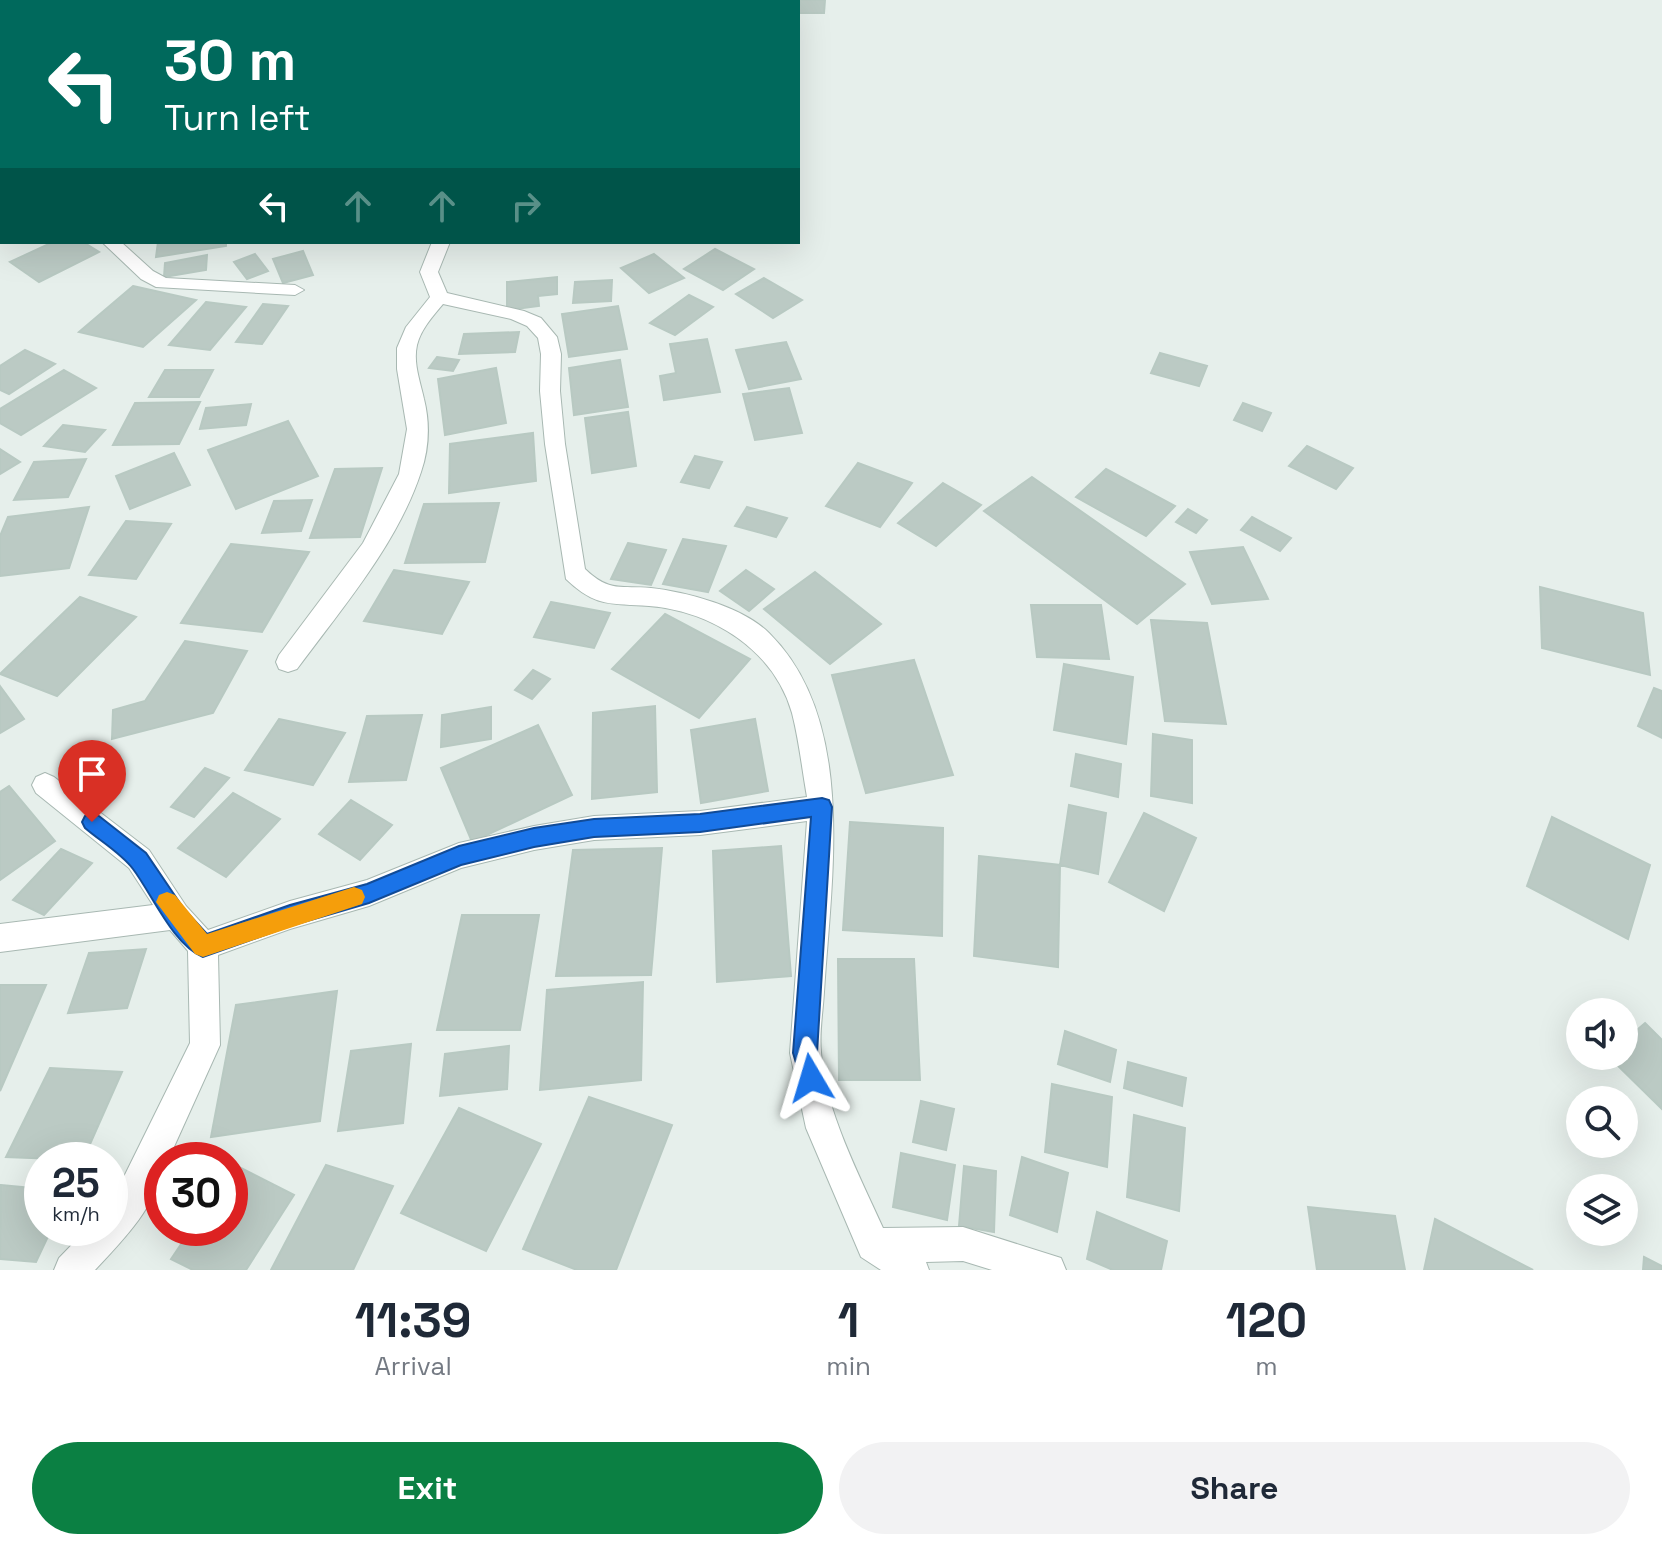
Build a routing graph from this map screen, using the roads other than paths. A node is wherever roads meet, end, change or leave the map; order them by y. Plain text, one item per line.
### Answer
1 (113, 244) edge
2 (440, 244) edge
3 (295, 290) dead end
4 (439, 297) junction
5 (288, 662) dead end
6 (45, 785) dead end
7 (822, 807) junction
8 (176, 916) junction
9 (0, 938) edge
10 (203, 946) junction
11 (873, 1245) junction
12 (71, 1270) edge
13 (912, 1270) edge
14 (1049, 1270) edge

1 - 3 street
2 - 4 street
4 - 5 street
4 - 7 street
6 - 8 street
7 - 10 street
7 - 11 street
8 - 9 street
8 - 10 street
10 - 12 street
11 - 13 street
11 - 14 street

